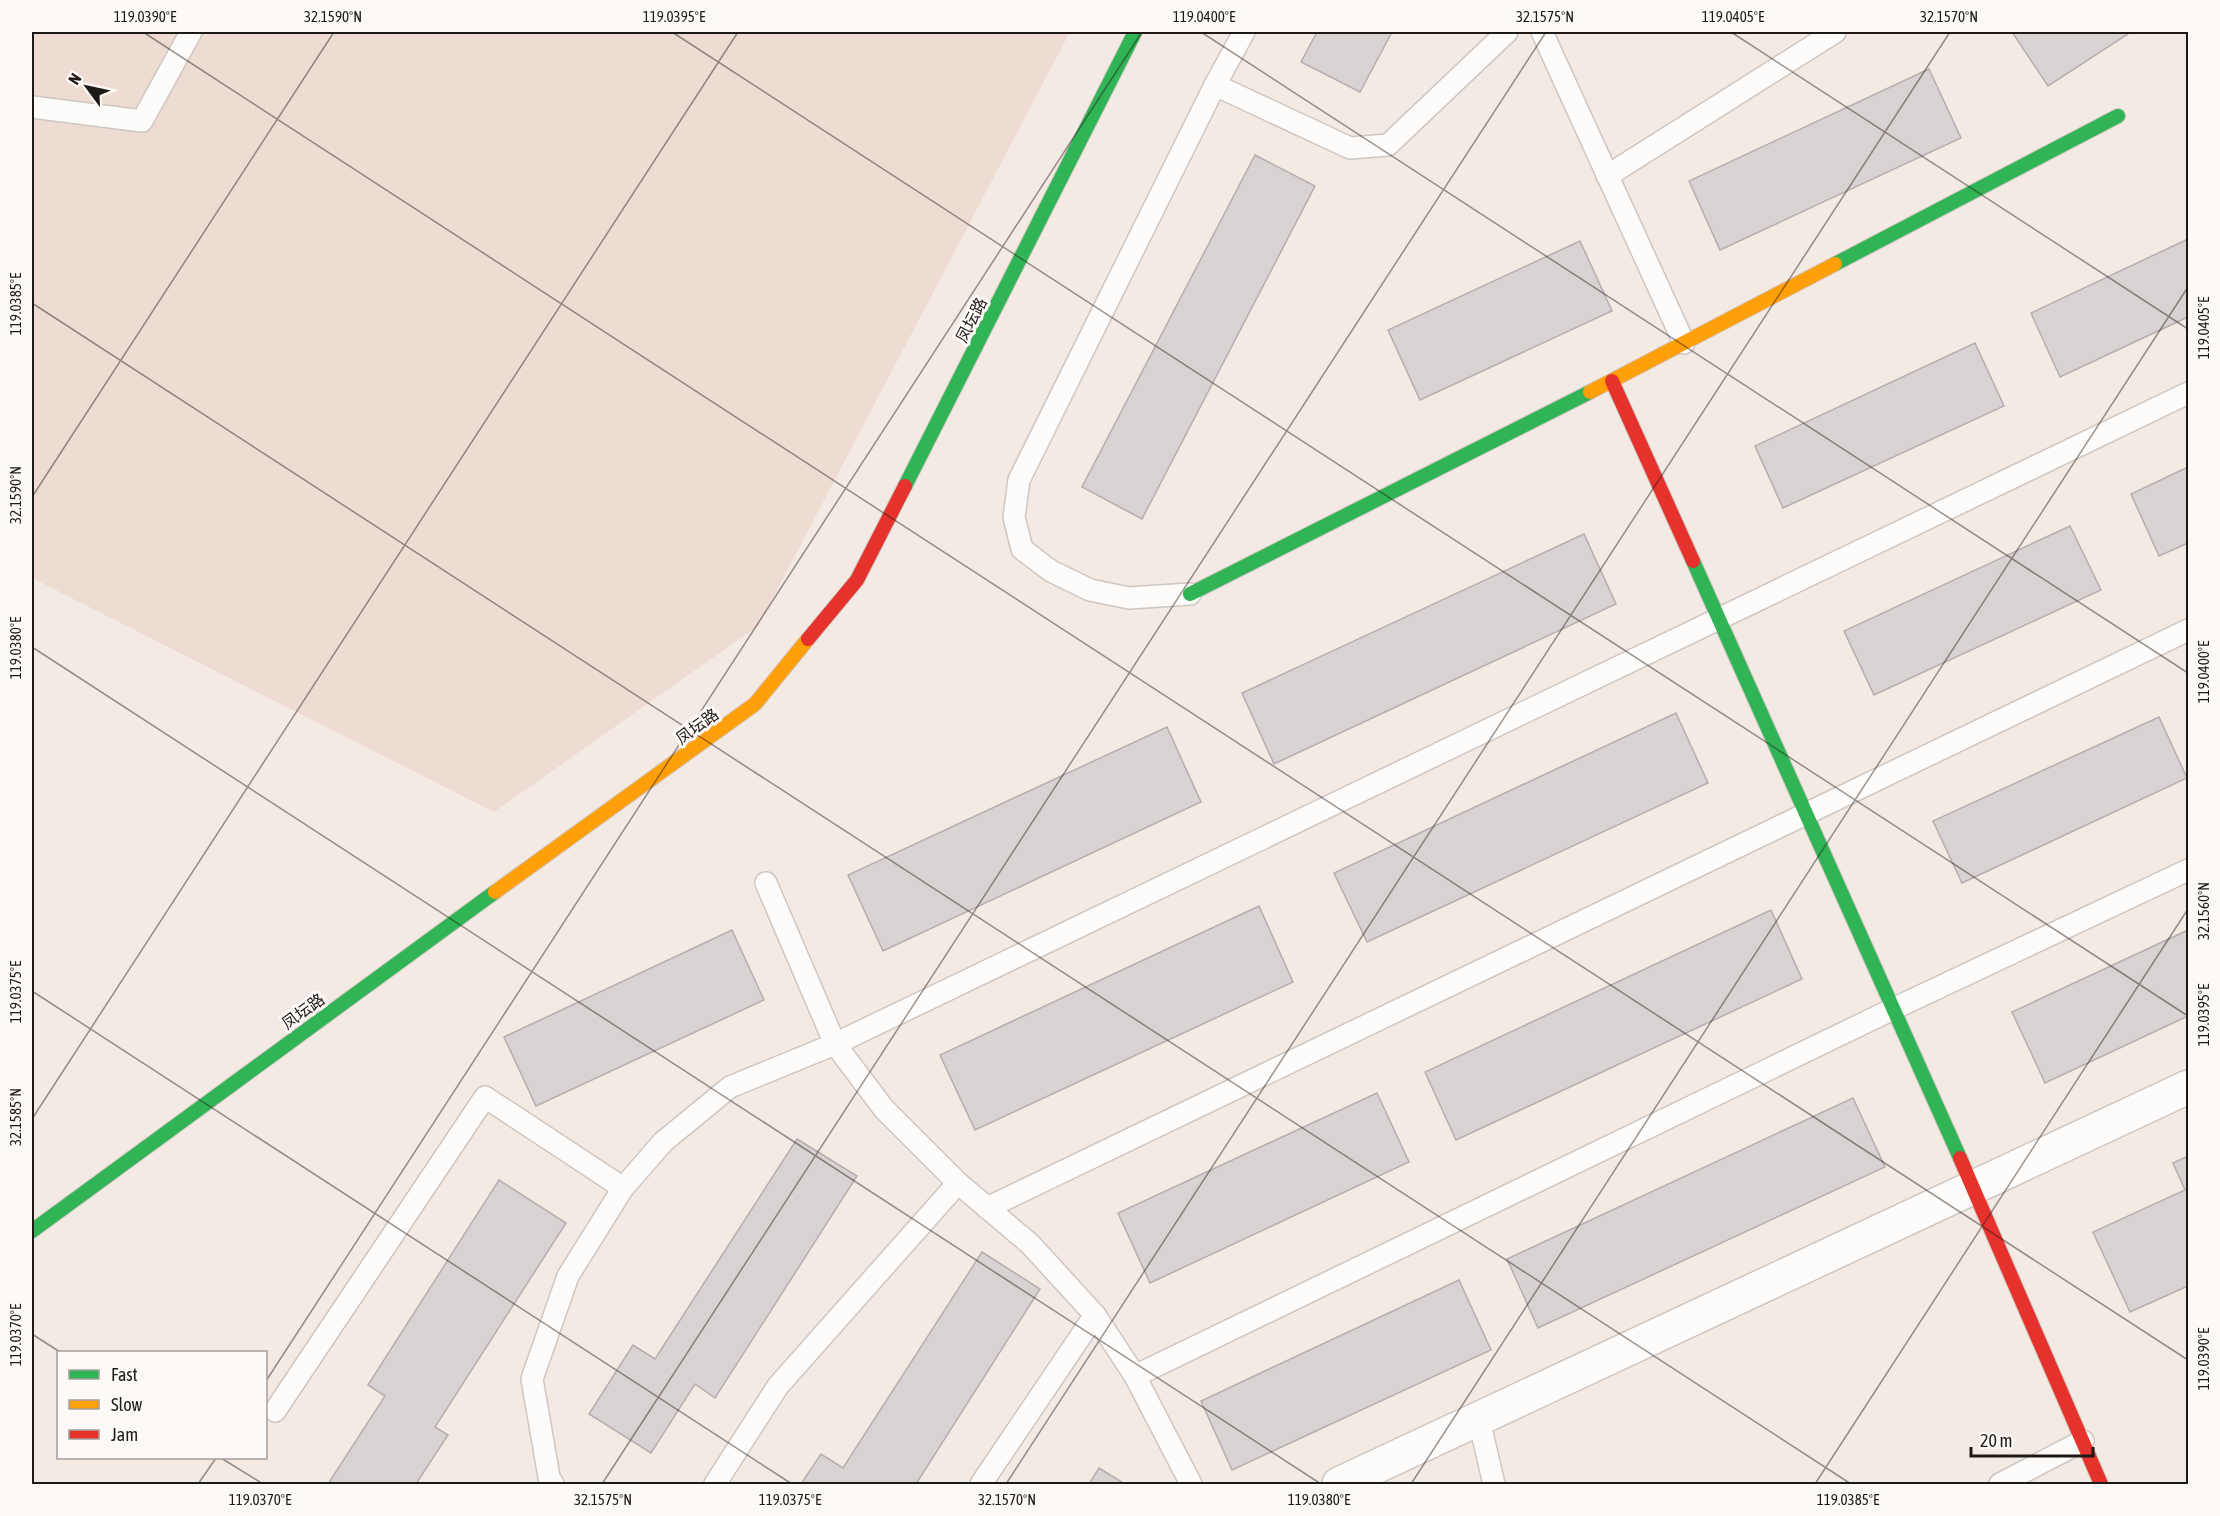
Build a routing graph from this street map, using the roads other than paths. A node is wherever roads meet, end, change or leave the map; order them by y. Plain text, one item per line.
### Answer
1 (191, 32) edge
2 (1135, 32) edge
3 (1244, 32) edge
4 (1507, 32) edge
5 (1542, 32) edge
6 (1835, 32) edge
7 (1215, 85) junction
8 (32, 107) edge
9 (2118, 116) dead end
10 (1607, 176) junction
11 (1684, 343) junction
12 (1612, 381) junction
13 (2188, 393) edge
14 (1190, 594) joint
15 (1718, 618) junction
16 (2188, 630) edge
17 (1805, 813) junction
18 (2188, 870) edge
19 (766, 883) dead end
20 (1893, 1009) junction
21 (835, 1044) junction
22 (2188, 1087) edge
23 (958, 1183) junction
24 (623, 1188) junction
25 (1974, 1189) junction
26 (987, 1208) junction
27 (32, 1231) edge
28 (1095, 1315) junction
29 (1135, 1376) junction
30 (275, 1411) dead end
31 (1479, 1420) junction
32 (2083, 1441) junction
33 (553, 1485) edge
34 (715, 1485) edge
35 (981, 1485) edge
36 (1191, 1485) edge
37 (1339, 1485) edge
38 (1494, 1485) edge
39 (2000, 1485) edge
40 (2101, 1485) edge

1 - 8 lane
2 - 27 street, 凤坛路
3 - 7 lane
4 - 7 lane
5 - 10 lane
6 - 10 lane
7 - 14 lane
9 - 11 street
10 - 11 lane
11 - 12 street
12 - 14 street
12 - 15 street
13 - 15 lane
15 - 17 street
15 - 21 lane
16 - 17 lane
17 - 20 street
17 - 26 lane
18 - 20 lane
19 - 21 lane
20 - 25 street
20 - 29 lane
21 - 23 lane
21 - 24 lane
22 - 25 street
23 - 26 lane
23 - 34 lane
24 - 30 lane
24 - 33 lane
25 - 31 street
25 - 32 street
26 - 28 lane
28 - 29 lane
28 - 35 lane
29 - 36 lane
31 - 37 street
31 - 38 lane
32 - 39 lane
32 - 40 street

